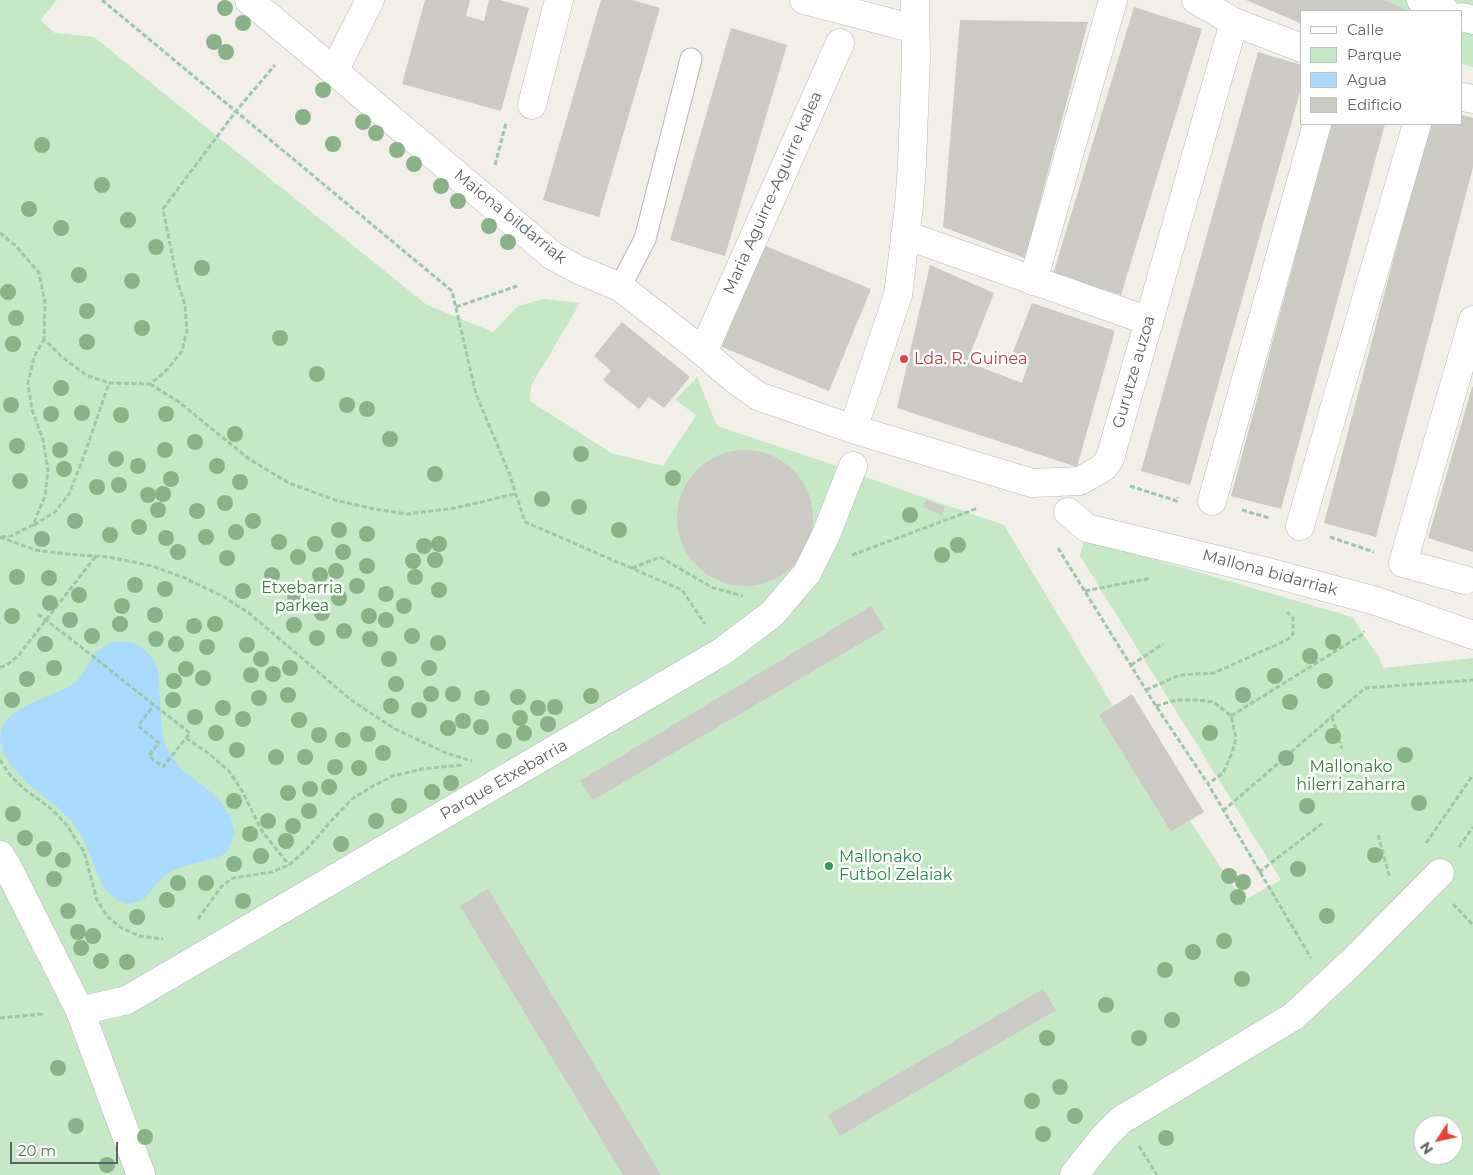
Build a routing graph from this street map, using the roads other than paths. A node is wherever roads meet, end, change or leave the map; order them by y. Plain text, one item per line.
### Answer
1 (249, 0) edge
2 (370, 0) edge
3 (559, 0) edge
4 (804, 0) edge
5 (915, 0) edge
6 (1113, 0) edge
7 (1196, 0) edge
8 (1420, 0) edge
9 (1443, 10) edge
10 (1234, 22) junction
11 (915, 29) junction
12 (840, 43) dead end
13 (1300, 47) edge
14 (691, 59) dead end
15 (334, 71) junction
16 (532, 105) dead end
17 (1317, 125) edge
18 (1417, 125) edge
19 (905, 235) junction
20 (1033, 281) junction
21 (620, 287) junction
22 (1473, 320) edge
23 (1149, 321) junction
24 (707, 343) dead end
25 (853, 429) junction
26 (853, 466) dead end
27 (1212, 501) road end
28 (1068, 512) dead end
29 (1300, 526) road end
30 (1466, 580) dead end
31 (1473, 635) edge
32 (0, 855) edge
33 (1440, 873) dead end
34 (80, 1011) junction
35 (141, 1175) edge
36 (1074, 1175) edge

1 - 15 street, Maiona bildarriak
2 - 15 street
3 - 16 street
4 - 11 street
5 - 11 street
6 - 20 street
7 - 10 street
8 - 9 street
10 - 13 street
10 - 23 street, Gurutze auzoa
11 - 19 street
12 - 24 street, Maria Aguirre-Aguirre kalea
14 - 21 lane
15 - 21 street, Maiona bildarriak
17 - 27 street
18 - 29 street
19 - 20 street
19 - 25 street
20 - 23 street
21 - 25 street, Maiona bildarriak
22 - 30 street
23 - 25 street, Gurutze auzoa
26 - 34 street, Parque Etxebarria
28 - 31 street, Mallona bidarriak
32 - 34 street
33 - 36 street
34 - 35 street

